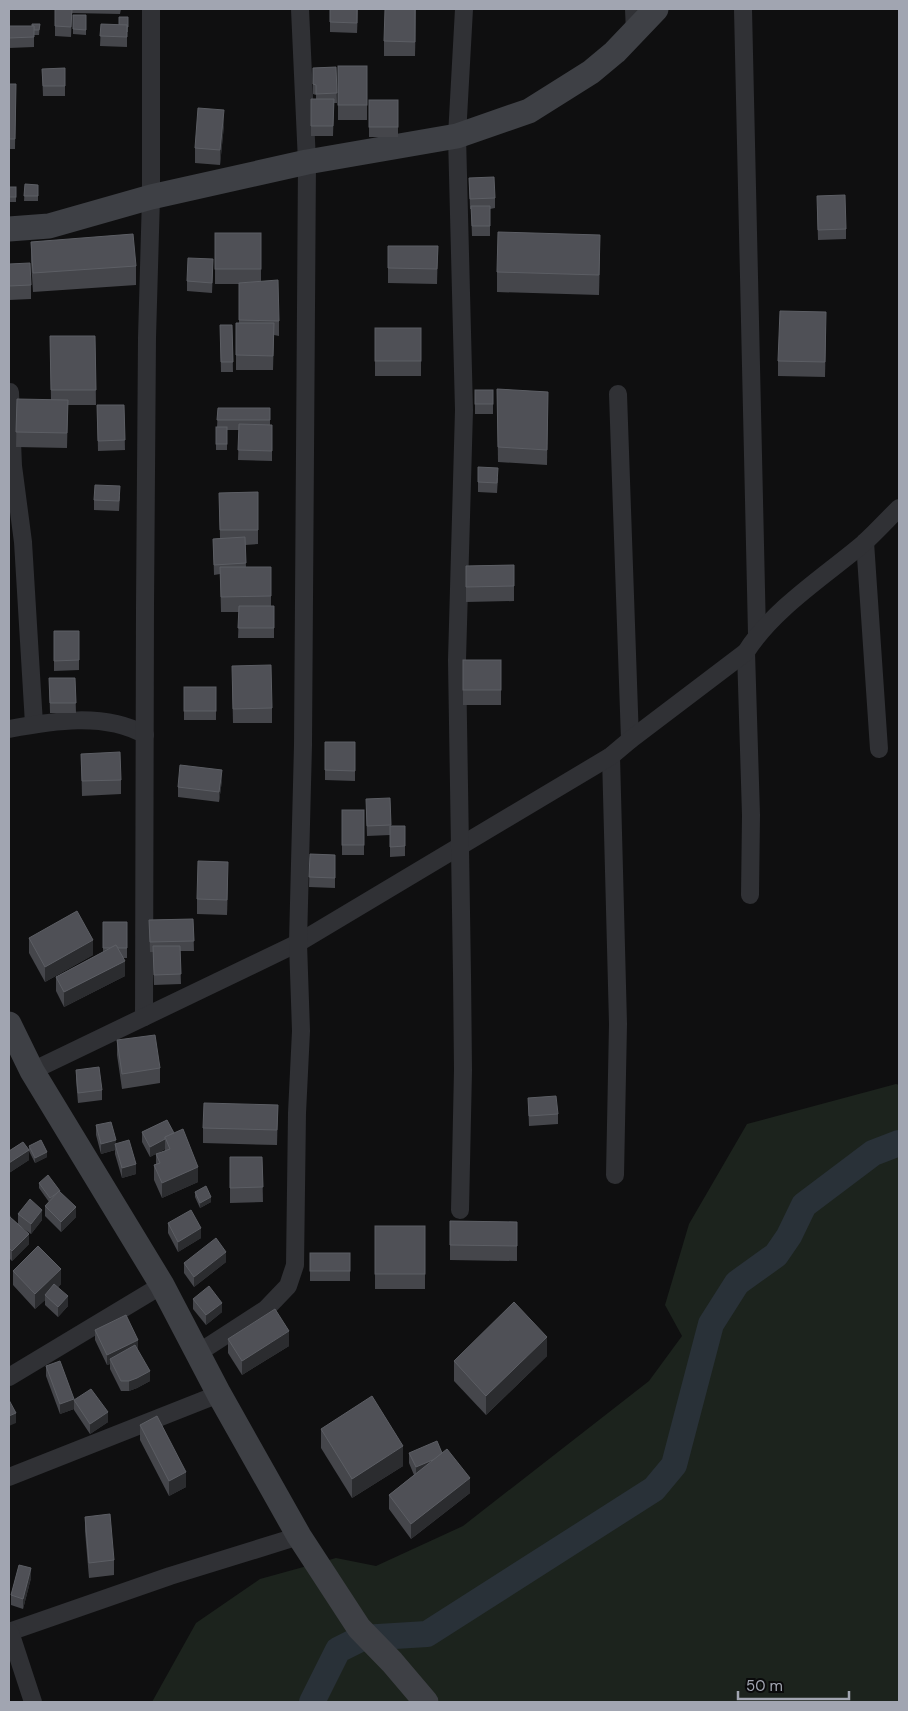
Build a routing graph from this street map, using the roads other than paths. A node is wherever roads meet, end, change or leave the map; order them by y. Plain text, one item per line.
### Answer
1 (151, 9) edge
2 (300, 9) edge
3 (464, 9) edge
4 (634, 9) edge
5 (656, 9) edge
6 (743, 9) edge
7 (635, 33) junction
8 (457, 136) junction
9 (307, 162) junction
10 (151, 197) junction
11 (9, 229) edge
12 (10, 392) dead end
13 (618, 394) dead end
14 (899, 508) edge
15 (865, 542) junction
16 (757, 634) junction
17 (746, 652) junction
18 (34, 724) junction
19 (9, 729) edge
20 (145, 734) junction
21 (630, 740) junction
22 (879, 749) dead end
23 (611, 756) junction
24 (460, 848) junction
25 (750, 895) dead end
26 (298, 943) junction
27 (144, 1017) junction
28 (9, 1024) edge
29 (32, 1071) junction
30 (615, 1175) dead end
31 (460, 1210) dead end
32 (162, 1285) junction
33 (198, 1353) junction
34 (9, 1377) edge
35 (219, 1394) junction
36 (9, 1477) edge
37 (299, 1536) junction
38 (9, 1632) edge
39 (33, 1702) edge
40 (426, 1702) edge

1 - 10 street
2 - 9 street
3 - 8 street
4 - 7 street
5 - 7 main road
6 - 16 street
7 - 8 main road
8 - 9 main road
8 - 24 street
9 - 10 main road
9 - 26 street
10 - 11 main road
10 - 20 street
12 - 18 street
13 - 21 street
14 - 15 street
15 - 16 street
15 - 22 street
16 - 17 street
17 - 21 street
17 - 25 street
18 - 19 street
18 - 20 street
20 - 27 street
21 - 23 street
23 - 24 street
23 - 30 street
24 - 26 street
24 - 31 street
26 - 27 street
26 - 33 street
27 - 29 street
28 - 29 main road
29 - 32 main road
32 - 33 main road
32 - 34 street
33 - 35 main road
35 - 36 street
35 - 37 main road
37 - 38 street
37 - 40 main road
38 - 39 street

